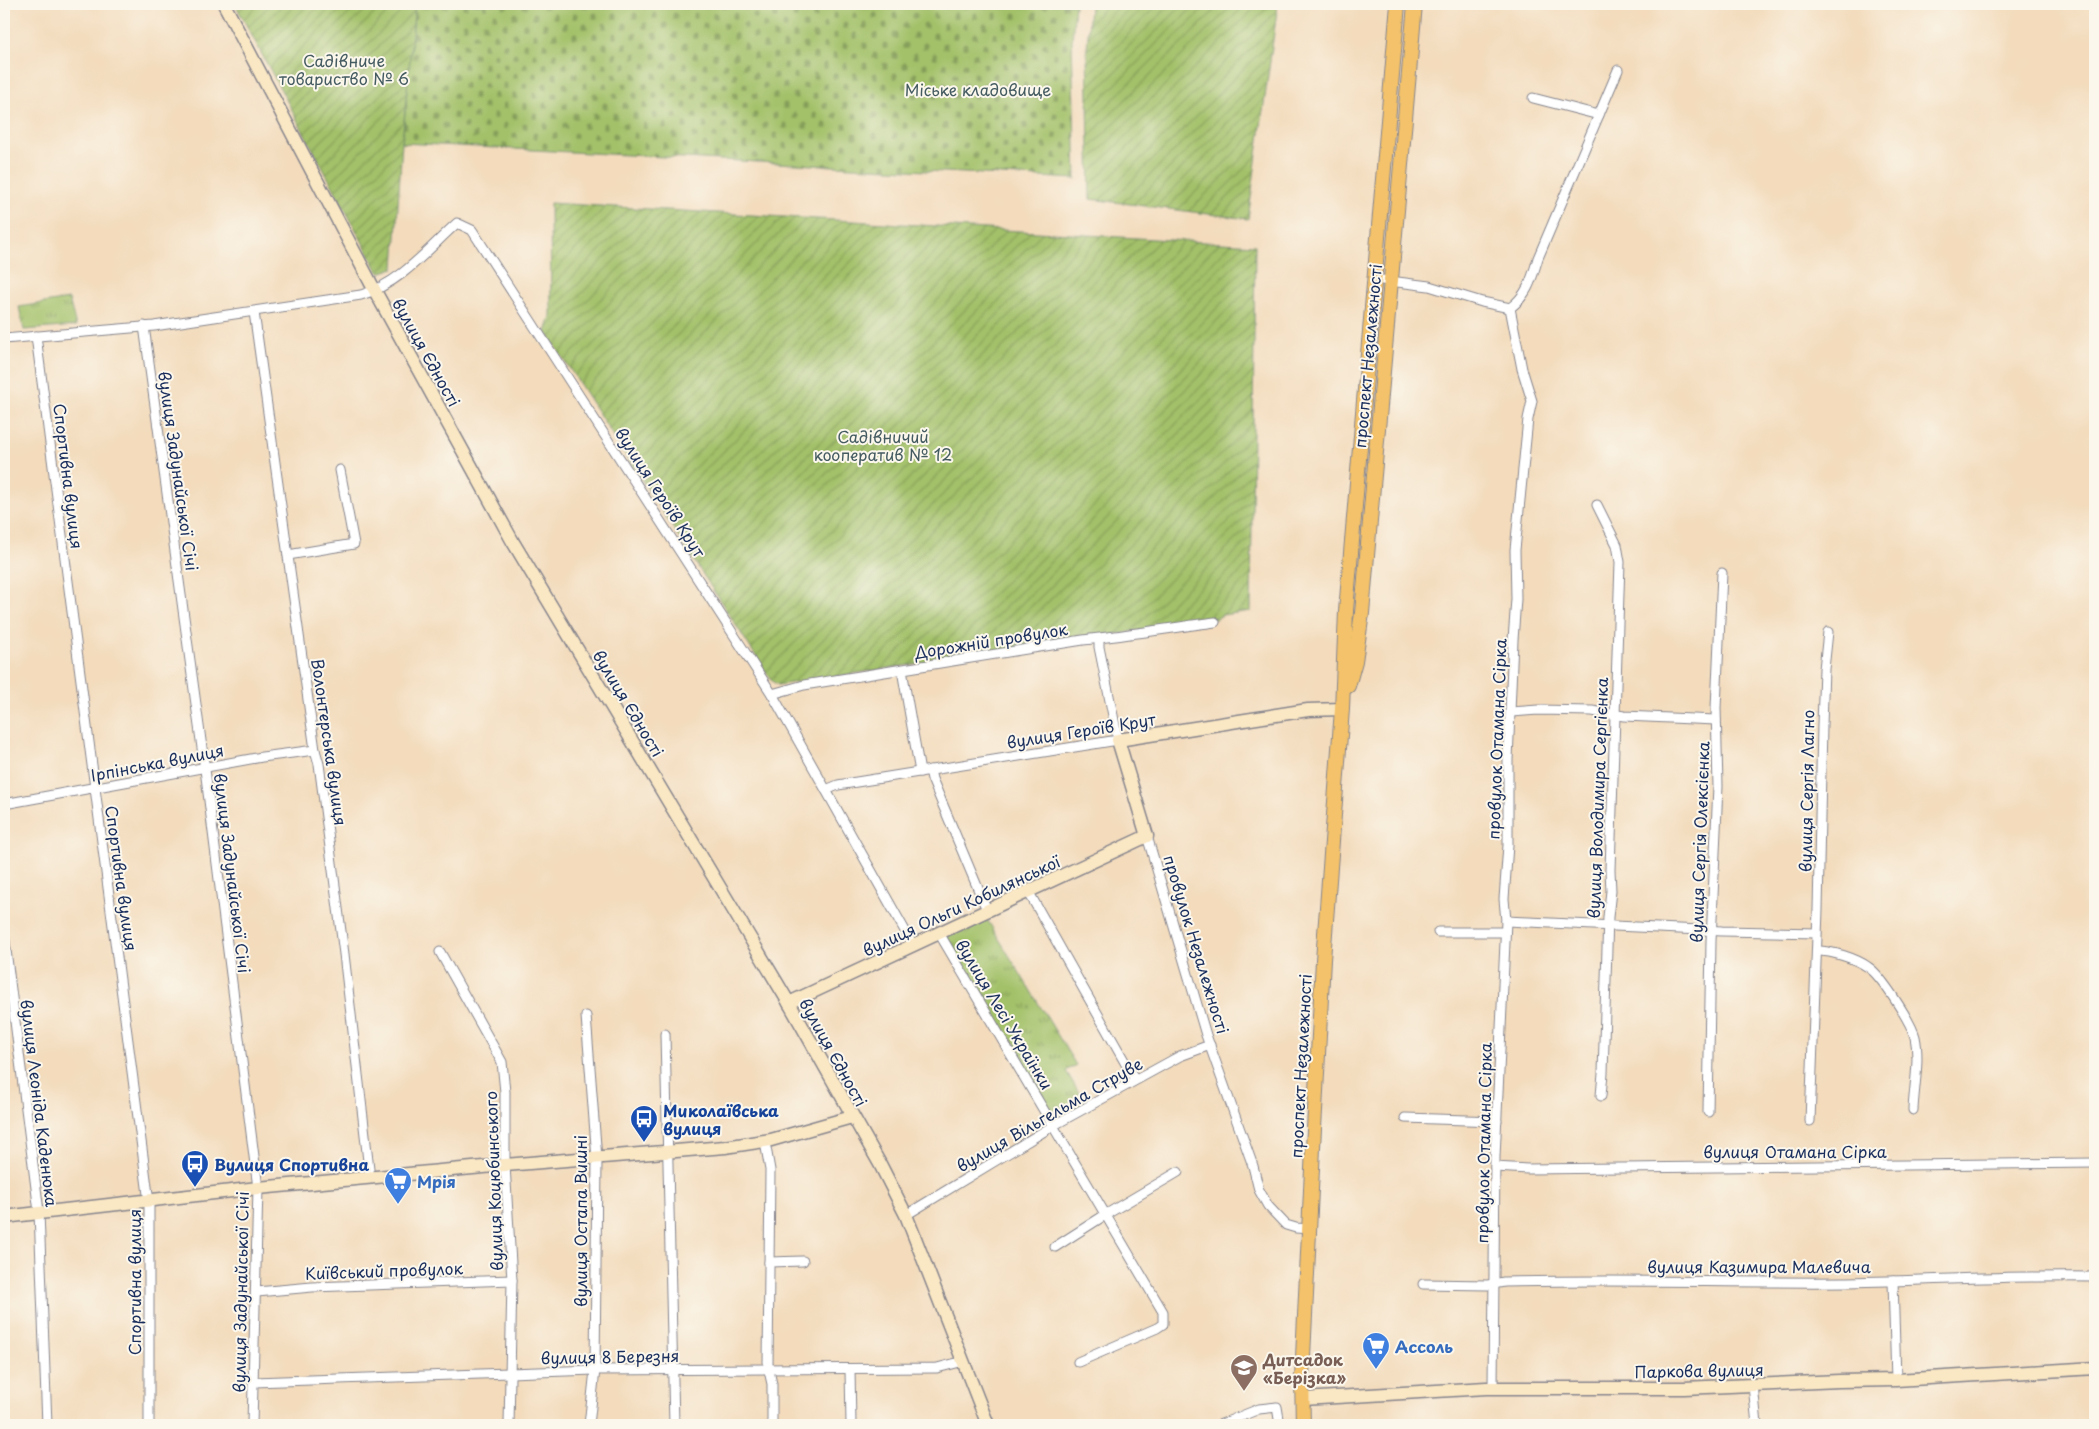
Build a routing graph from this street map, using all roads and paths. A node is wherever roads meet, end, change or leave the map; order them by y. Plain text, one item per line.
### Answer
1 (224, 4) edge
2 (1398, 4) edge
3 (1415, 4) edge
4 (1618, 70) dead end
5 (1533, 98) dead end
6 (1599, 115) junction
7 (1374, 279) junction
8 (1391, 280) junction
9 (375, 291) junction
10 (1510, 308) junction
11 (254, 312) junction
12 (144, 326) junction
13 (36, 336) junction
14 (4, 339) edge
15 (340, 470) dead end
16 (1597, 506) dead end
17 (288, 555) junction
18 (1722, 573) dead end
19 (1345, 618) junction
20 (1361, 619) junction
21 (1215, 622) dead end
22 (1828, 632) dead end
23 (1099, 639) junction
24 (902, 670) junction
25 (772, 694) junction
26 (1342, 708) junction
27 (1511, 712) junction
28 (1615, 714) junction
29 (1716, 720) junction
30 (1118, 740) junction
31 (315, 750) junction
32 (204, 768) junction
33 (930, 770) junction
34 (920, 772) junction
35 (94, 789) junction
36 (826, 790) junction
37 (4, 804) edge
38 (1147, 836) junction
39 (1028, 892) junction
40 (987, 910) junction
41 (1506, 921) junction
42 (1608, 925) junction
43 (1711, 930) junction
44 (1438, 932) dead end
45 (1505, 932) junction
46 (939, 933) junction
47 (1816, 933) junction
48 (4, 934) edge
49 (913, 945) junction
50 (440, 952) dead end
51 (1817, 952) junction
52 (789, 1004) junction
53 (586, 1016) dead end
54 (665, 1034) dead end
55 (1210, 1045) junction
56 (1135, 1080) junction
57 (1601, 1096) dead end
58 (1914, 1110) dead end
59 (1708, 1112) dead end
60 (852, 1117) junction
61 (1405, 1118) dead end
62 (1497, 1121) junction
63 (1810, 1121) dead end
64 (1052, 1126) junction
65 (765, 1142) junction
66 (668, 1153) junction
67 (597, 1159) junction
68 (2095, 1163) edge
69 (505, 1165) junction
70 (1495, 1167) junction
71 (1178, 1172) dead end
72 (370, 1178) junction
73 (258, 1188) junction
74 (149, 1202) junction
75 (39, 1212) junction
76 (906, 1215) junction
77 (1105, 1215) junction
78 (4, 1217) edge
79 (1309, 1229) junction
80 (1055, 1248) dead end
81 (803, 1261) dead end
82 (769, 1262) junction
83 (2095, 1276) edge
84 (512, 1280) junction
85 (1893, 1281) junction
86 (1423, 1284) dead end
87 (1494, 1284) junction
88 (256, 1292) junction
89 (964, 1361) junction
90 (1078, 1362) dead end
91 (2095, 1368) edge
92 (850, 1369) junction
93 (595, 1370) junction
94 (674, 1370) junction
95 (770, 1370) junction
96 (511, 1373) junction
97 (1896, 1380) junction
98 (254, 1382) junction
99 (1753, 1385) junction
100 (1493, 1388) junction
101 (1303, 1399) junction
102 (47, 1425) edge
103 (149, 1425) edge
104 (252, 1425) edge
105 (510, 1425) edge
106 (589, 1425) edge
107 (674, 1425) edge
108 (772, 1425) edge
109 (851, 1425) edge
110 (988, 1425) edge
111 (1219, 1425) edge
112 (1280, 1425) edge
113 (1303, 1425) edge
114 (1757, 1425) edge

1 - 9 street, вулиця Єдності
2 - 7 main road, проспект Незалежності
3 - 8 main road, проспект Незалежності
4 - 6 street
5 - 6 street
6 - 10 street
7 - 8 street
7 - 19 main road, проспект Незалежності
8 - 10 street
8 - 20 main road, проспект Незалежності
9 - 11 street
9 - 25 street, вулиця Героїв Крут
9 - 52 street, вулиця Єдності
10 - 27 street, провулок Отамана Сірка
11 - 12 street
11 - 17 street, Волонтерська вулиця
12 - 13 street
12 - 32 street, вулиця Задунайської Січі
13 - 14 street
13 - 35 street, Спортивна вулиця
15 - 17 street
16 - 28 street, вулиця Володимира Сергієнка
17 - 31 street, Волонтерська вулиця
18 - 29 street, вулиця Сергія Олексієнка
19 - 20 main road
19 - 26 main road, проспект Незалежності
20 - 26 main road, проспект Незалежності
21 - 23 street, Дорожній провулок
22 - 47 street, вулиця Сергія Лагно
23 - 24 street, Дорожній провулок
23 - 30 street, провулок Незалежності
24 - 25 street, Дорожній провулок
24 - 34 street
25 - 36 street, вулиця Героїв Крут
26 - 30 street, вулиця Героїв Крут
26 - 79 main road, проспект Незалежності
27 - 28 street
27 - 41 street, провулок Отамана Сірка
28 - 29 street
28 - 42 street, вулиця Володимира Сергієнка
29 - 43 street, вулиця Сергія Олексієнка
30 - 33 street, вулиця Героїв Крут
30 - 38 street, провулок Незалежності
31 - 32 street, Ірпінська вулиця
31 - 72 street, Волонтерська вулиця
32 - 35 street, Ірпінська вулиця
32 - 73 street, вулиця Задунайської Січі
33 - 34 street, вулиця Героїв Крут
33 - 40 street
34 - 36 street, вулиця Героїв Крут
35 - 37 street, Ірпінська вулиця
35 - 74 street, Спортивна вулиця
36 - 49 street, вулиця Героїв Крут
38 - 39 street, вулиця Ольги Кобилянської
38 - 55 street, провулок Незалежності
39 - 40 street, вулиця Ольги Кобилянської
39 - 56 street
40 - 46 street, вулиця Ольги Кобилянської
41 - 42 street
41 - 45 street, провулок Отамана Сірка
42 - 43 street
42 - 57 street, вулиця Володимира Сергієнка
43 - 47 street
43 - 59 street, вулиця Сергія Олексієнка
44 - 45 street
45 - 62 street, провулок Отамана Сірка
46 - 49 street, вулиця Ольги Кобилянської
46 - 64 street, вулиця Лесі Українки
47 - 51 street, вулиця Сергія Лагно
48 - 75 street, вулиця Леоніда Каденюка
49 - 52 street, вулиця Ольги Кобилянської
50 - 69 street, вулиця Коцюбинського
51 - 58 street
51 - 63 street, вулиця Сергія Лагно
52 - 60 street, вулиця Єдності
53 - 67 street, вулиця Остапа Вишні
54 - 66 street
55 - 56 street, вулиця Вільгельма Струве
55 - 79 street, провулок Незалежності
56 - 64 street, вулиця Вільгельма Струве
60 - 65 street
60 - 76 street, вулиця Єдності
61 - 62 street
62 - 70 street, провулок Отамана Сірка
64 - 76 street, вулиця Вільгельма Струве
64 - 77 street, вулиця Лесі Українки
65 - 66 street
65 - 82 street
66 - 67 street
66 - 94 street
67 - 69 street
67 - 93 street, вулиця Остапа Вишні
68 - 70 street, вулиця Отамана Сірка
69 - 72 street
69 - 84 street, вулиця Коцюбинського
70 - 87 street, провулок Отамана Сірка
71 - 77 street
72 - 73 street
73 - 74 street
73 - 88 street, вулиця Задунайської Січі
74 - 75 street
74 - 103 street, Спортивна вулиця
75 - 78 street
75 - 102 street, вулиця Леоніда Каденюка
76 - 89 street, вулиця Єдності
77 - 80 street
77 - 90 street, вулиця Лесі Українки
79 - 101 main road, проспект Незалежності
81 - 82 street
82 - 95 street
83 - 85 street, вулиця Казимира Малевича
84 - 88 street, Київський провулок
84 - 96 street, вулиця Коцюбинського
85 - 87 street, вулиця Казимира Малевича
85 - 97 street
86 - 87 street, вулиця Казимира Малевича
87 - 100 street, провулок Отамана Сірка
88 - 98 street, вулиця Задунайської Січі
89 - 92 street, вулиця 8 Березня
89 - 110 street, вулиця Єдності
91 - 97 street, Паркова вулиця
92 - 95 street, вулиця 8 Березня
92 - 109 street
93 - 94 street, вулиця 8 Березня
93 - 96 street, вулиця 8 Березня
93 - 106 street, вулиця Остапа Вишні
94 - 95 street, вулиця 8 Березня
94 - 107 street
95 - 108 street
96 - 98 street, вулиця 8 Березня
96 - 105 street, вулиця Коцюбинського
97 - 99 street, Паркова вулиця
98 - 104 street, вулиця Задунайської Січі
99 - 100 street, Паркова вулиця
99 - 114 street
100 - 101 street, Паркова вулиця
101 - 113 main road, проспект Незалежності
111 - 112 street

